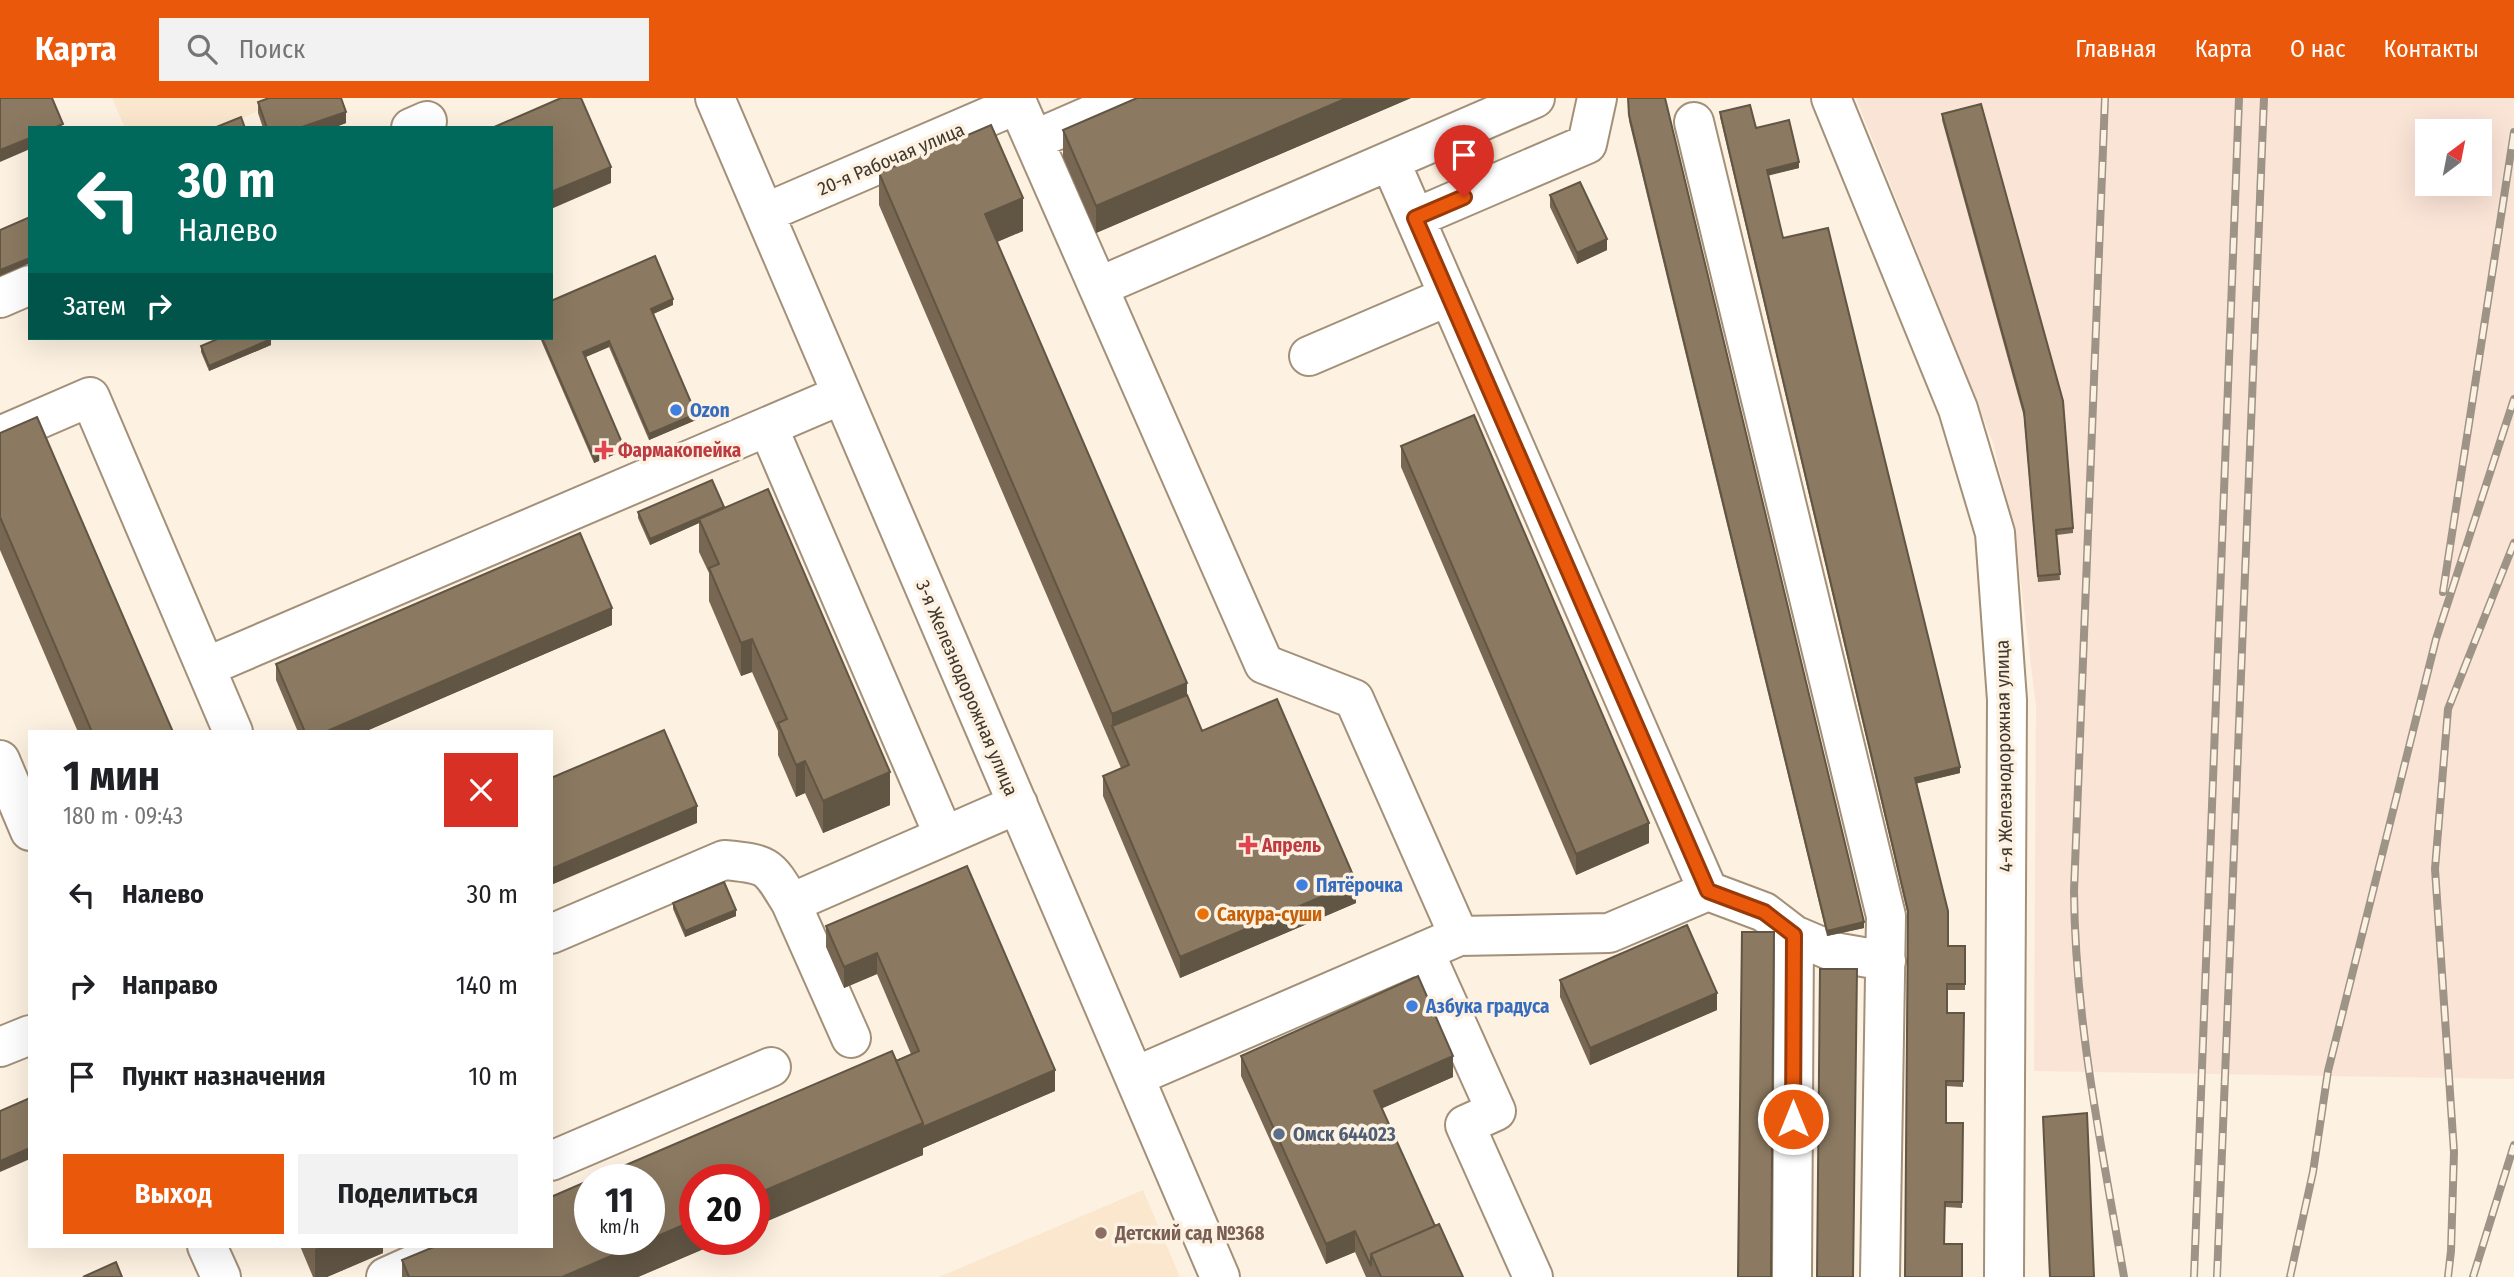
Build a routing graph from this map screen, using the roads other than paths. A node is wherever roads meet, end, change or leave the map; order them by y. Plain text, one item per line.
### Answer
1 (715, 98) edge
2 (1130, 98) edge
3 (1535, 98) edge
4 (1597, 98) edge
5 (1831, 98) edge
6 (1017, 101) edge
7 (1694, 122) dead end
8 (1034, 140) junction
9 (1390, 161) junction
10 (765, 213) junction
11 (1415, 218) junction
12 (28, 286) edge
13 (1098, 287) junction
14 (1449, 296) junction
15 (0, 298) edge
16 (1309, 356) dead end
17 (841, 395) junction
18 (768, 427) junction
19 (0, 436) edge
20 (206, 667) junction
21 (232, 730) edge
22 (0, 760) edge
23 (1017, 804) junction
24 (28, 826) edge
25 (944, 836) junction
26 (1708, 891) junction
27 (791, 903) junction
28 (553, 933) edge
29 (1794, 935) junction
30 (1459, 936) junction
31 (1424, 951) junction
32 (1886, 961) junction
33 (28, 1036) edge
34 (851, 1038) dead end
35 (0, 1048) edge
36 (771, 1067) dead end
37 (1136, 1076) junction
38 (553, 1160) edge
39 (208, 1248) edge
40 (451, 1248) edge
41 (221, 1277) edge
42 (386, 1277) edge
43 (1220, 1277) edge
44 (1533, 1277) edge
45 (1792, 1277) edge
46 (1880, 1277) edge
47 (2004, 1277) edge

1 - 10 street, 3-я Железнодорожная улица
2 - 8 street
3 - 9 street
4 - 11 street
5 - 47 street, 4-я Железнодорожная улица
6 - 8 street
6 - 10 street, 20-я Рабочая улица
7 - 32 street
8 - 13 street
9 - 11 street
9 - 13 street
10 - 17 street, 3-я Железнодорожная улица
11 - 14 street
12 - 15 street
13 - 30 street
14 - 16 street
14 - 26 street
17 - 18 street
17 - 23 street, 3-я Железнодорожная улица
18 - 20 street
18 - 25 street
19 - 20 street
20 - 21 street
22 - 24 street
23 - 25 street
23 - 37 street, 3-я Железнодорожная улица
25 - 27 street
26 - 29 street
26 - 30 street
27 - 28 street
27 - 34 street
29 - 32 street
29 - 45 street
30 - 31 street
31 - 37 street
31 - 44 street
32 - 46 street
33 - 35 street
36 - 38 street
37 - 43 street, 3-я Железнодорожная улица
39 - 41 street
40 - 42 street

